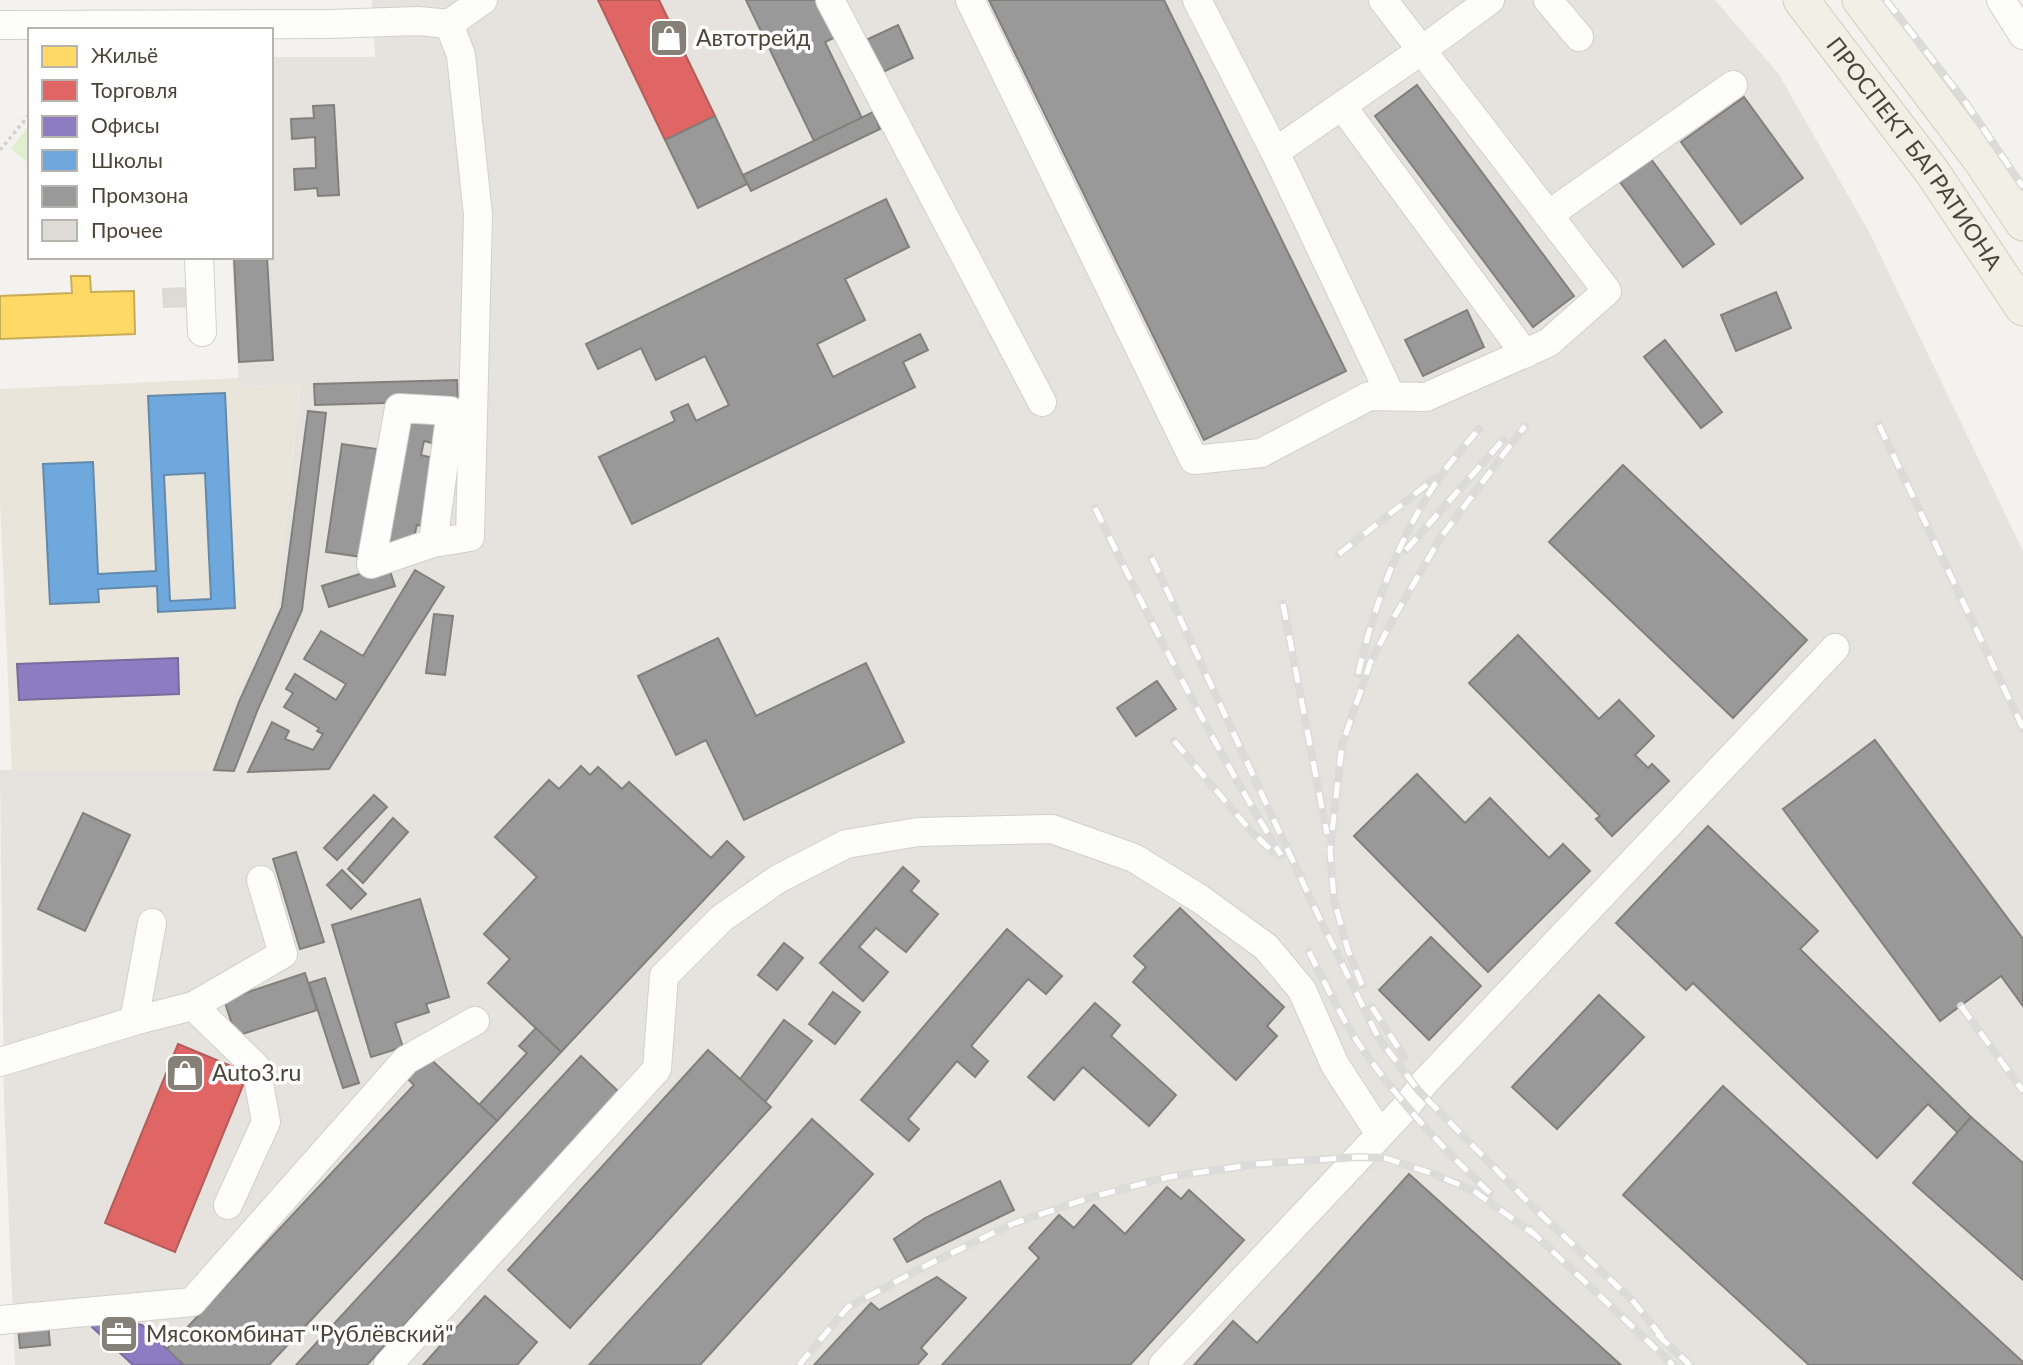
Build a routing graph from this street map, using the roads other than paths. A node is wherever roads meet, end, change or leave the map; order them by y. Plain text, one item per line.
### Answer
1 (483, 0) edge
2 (830, 0) edge
3 (970, 0) edge
4 (1197, 0) edge
5 (1383, 0) edge
6 (1490, 0) edge
7 (1548, 0) edge
8 (1801, 0) edge
9 (1860, 0) edge
10 (2001, 0) edge
11 (82, 12) edge
12 (449, 24) junction
13 (0, 25) edge
14 (177, 27) edge
15 (2023, 35) edge
16 (1579, 37) dead end
17 (1422, 50) junction
18 (1733, 85) dead end
19 (1342, 106) junction
20 (1275, 152) junction
21 (1548, 215) junction
22 (2023, 223) edge
23 (199, 259) edge
24 (2023, 308) edge
25 (202, 332) dead end
26 (1525, 354) junction
27 (1391, 397) junction
28 (1042, 402) dead end
29 (433, 543) junction
30 (1835, 648) dead end
31 (261, 880) dead end
32 (152, 923) dead end
33 (193, 1006) junction
34 (134, 1021) junction
35 (475, 1021) dead end
36 (0, 1062) edge
37 (1380, 1133) junction
38 (228, 1205) dead end
39 (0, 1320) edge
40 (388, 1365) edge
41 (1163, 1365) edge

1 - 12 lane
2 - 28 lane
3 - 27 lane
4 - 20 lane
5 - 17 lane
6 - 17 lane
7 - 16 lane
8 - 24 main road, ПРОСПЕКТ БАГРАТИОНА
9 - 22 main road, ПРОСПЕКТ БАГРАТИОНА
10 - 15 lane
11 - 13 lane
11 - 14 lane
12 - 14 lane
12 - 29 lane
17 - 19 lane
17 - 21 lane
18 - 21 lane
19 - 20 lane
19 - 26 lane
20 - 27 lane
21 - 26 lane
23 - 25 lane
26 - 27 lane
29 - 29 lane
30 - 37 lane
31 - 33 lane
32 - 34 lane
33 - 34 lane
33 - 38 lane
34 - 36 lane
35 - 39 lane
37 - 40 lane
37 - 41 lane

